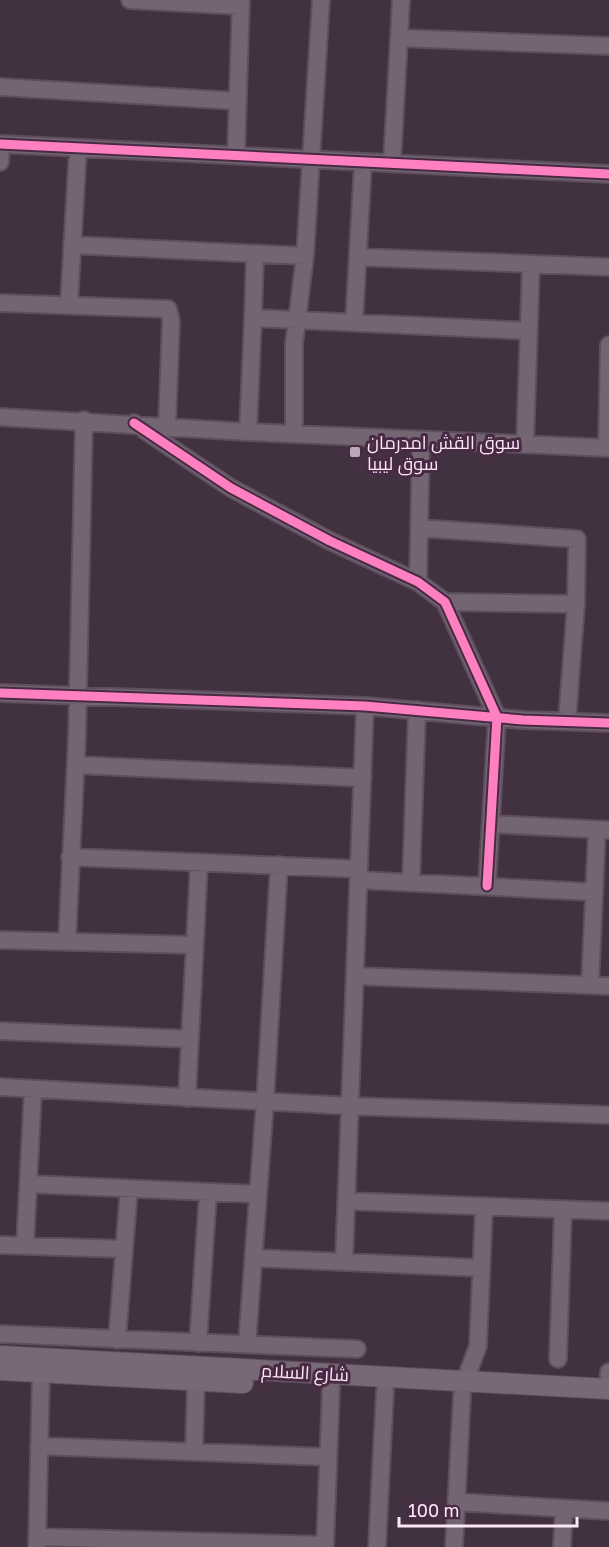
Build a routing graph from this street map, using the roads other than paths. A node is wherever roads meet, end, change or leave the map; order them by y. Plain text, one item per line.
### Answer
1 (130, 0) edge
2 (321, 0) edge
3 (401, 0) edge
4 (241, 3) edge
5 (399, 38) junction
6 (609, 46) edge
7 (0, 87) edge
8 (237, 100) junction
9 (1, 144) edge
10 (78, 148) junction
11 (236, 155) junction
12 (311, 160) junction
13 (0, 162) edge
14 (363, 163) junction
15 (392, 163) junction
16 (609, 174) edge
17 (72, 245) junction
18 (255, 255) junction
19 (305, 256) junction
20 (358, 257) junction
21 (531, 264) junction
22 (609, 267) edge
23 (0, 303) edge
24 (69, 304) junction
25 (253, 318) junction
26 (296, 321) junction
27 (354, 323) junction
28 (529, 331) junction
29 (609, 345) edge
30 (0, 417) edge
31 (84, 420) junction
32 (134, 423) junction
33 (167, 426) junction
34 (248, 432) junction
35 (294, 434) junction
36 (421, 440) junction
37 (525, 445) junction
38 (608, 448) edge
39 (419, 528) junction
40 (418, 582) junction
41 (445, 602) junction
42 (576, 604) junction
43 (0, 693) edge
44 (77, 694) junction
45 (365, 706) junction
46 (0, 709) edge
47 (417, 710) junction
48 (497, 717) junction
49 (567, 721) junction
50 (609, 723) edge
51 (75, 765) junction
52 (363, 778) junction
53 (491, 824) junction
54 (603, 830) edge
55 (70, 857) junction
56 (199, 863) junction
57 (279, 865) junction
58 (359, 874) junction
59 (411, 883) junction
60 (487, 886) junction
61 (592, 892) junction
62 (0, 940) edge
63 (67, 942) junction
64 (194, 945) junction
65 (355, 976) junction
66 (590, 985) junction
67 (609, 986) edge
68 (0, 1031) edge
69 (190, 1039) junction
70 (0, 1087) edge
71 (33, 1089) junction
72 (187, 1098) junction
73 (265, 1102) junction
74 (350, 1106) junction
75 (609, 1115) edge
76 (28, 1184) junction
77 (129, 1189) junction
78 (208, 1193) junction
79 (257, 1194) junction
80 (346, 1201) junction
81 (484, 1207) junction
82 (563, 1210) junction
83 (609, 1211) edge
84 (0, 1245) edge
85 (25, 1246) junction
86 (124, 1249) junction
87 (254, 1258) junction
88 (344, 1261) junction
89 (481, 1268) junction
90 (0, 1334) edge
91 (117, 1340) junction
92 (198, 1343) junction
93 (247, 1344) junction
94 (357, 1349) dead end
95 (0, 1356) edge
96 (558, 1359) dead end
97 (0, 1370) edge
98 (609, 1372) edge
99 (41, 1373) junction
100 (195, 1381) junction
101 (332, 1387) junction
102 (464, 1388) junction
103 (609, 1389) edge
104 (385, 1391) junction
105 (609, 1402) edge
106 (39, 1446) junction
107 (194, 1452) junction
108 (328, 1457) junction
109 (457, 1502) junction
110 (564, 1509) junction
111 (609, 1512) edge
112 (37, 1542) edge
113 (162, 1544) edge
114 (240, 1545) edge
115 (325, 1546) edge
116 (378, 1547) edge
117 (454, 1547) edge
118 (562, 1547) edge

1 - 4 street
2 - 12 street
3 - 5 street
4 - 8 street
5 - 6 street
5 - 15 street
7 - 8 street
8 - 11 street
9 - 10 street
9 - 13 street
10 - 11 street
10 - 17 street
11 - 12 street
12 - 14 street
12 - 19 street
14 - 15 street
14 - 20 street
15 - 16 street
17 - 18 street
17 - 24 street
18 - 19 street
18 - 25 street
19 - 26 street
20 - 21 street
20 - 27 street
21 - 22 street
21 - 28 street
23 - 24 street
24 - 33 street
25 - 26 street
25 - 34 street
26 - 27 street
26 - 35 street
27 - 28 street
28 - 37 street
29 - 38 street
30 - 31 street
31 - 32 street
31 - 44 street
32 - 33 street
32 - 40 street
33 - 34 street
34 - 35 street
35 - 36 street
36 - 37 street
36 - 39 street
37 - 38 street
39 - 40 street
39 - 42 street
40 - 41 street
41 - 42 street
41 - 48 street
42 - 49 street
43 - 44 street
43 - 46 street
44 - 45 street
44 - 51 street
45 - 47 street
45 - 52 street
47 - 48 street
47 - 59 street
48 - 49 street
48 - 53 street
49 - 50 street
51 - 52 street
51 - 55 street
52 - 58 street
53 - 54 street
53 - 60 street
54 - 61 street
55 - 56 street
55 - 63 street
56 - 57 street
56 - 64 street
57 - 58 street
57 - 73 street
58 - 59 street
58 - 65 street
59 - 60 street
60 - 61 street
61 - 66 street
62 - 63 street
63 - 64 street
64 - 69 street
65 - 66 street
65 - 74 street
66 - 67 street
68 - 69 street
69 - 72 street
70 - 71 street
71 - 72 street
71 - 76 street
72 - 73 street
73 - 74 street
73 - 79 street
74 - 75 street
74 - 80 street
76 - 77 street
76 - 85 street
77 - 78 street
77 - 86 street
78 - 79 street
78 - 92 street
79 - 87 street
80 - 81 street
80 - 88 street
81 - 82 street
81 - 89 street
82 - 83 street
82 - 96 street
84 - 85 street
85 - 86 street
86 - 91 street
87 - 88 street
87 - 93 street
88 - 89 street
89 - 102 street
90 - 91 street
91 - 92 street
92 - 93 street
93 - 94 street
95 - 102 main road, شارع السلام
97 - 99 main road, شارع السلام
98 - 103 street
99 - 100 main road, شارع السلام
99 - 106 street
100 - 101 main road, شارع السلام
100 - 107 street
101 - 104 main road, شارع السلام
101 - 108 street
102 - 103 main road, شارع السلام
102 - 104 main road, شارع السلام
102 - 105 main road, شارع السلام
102 - 109 street
104 - 116 street
106 - 107 street
106 - 112 street
107 - 108 street
108 - 115 street
109 - 110 street
109 - 117 street
110 - 111 street
110 - 118 street
112 - 113 street
113 - 114 street
114 - 115 street

